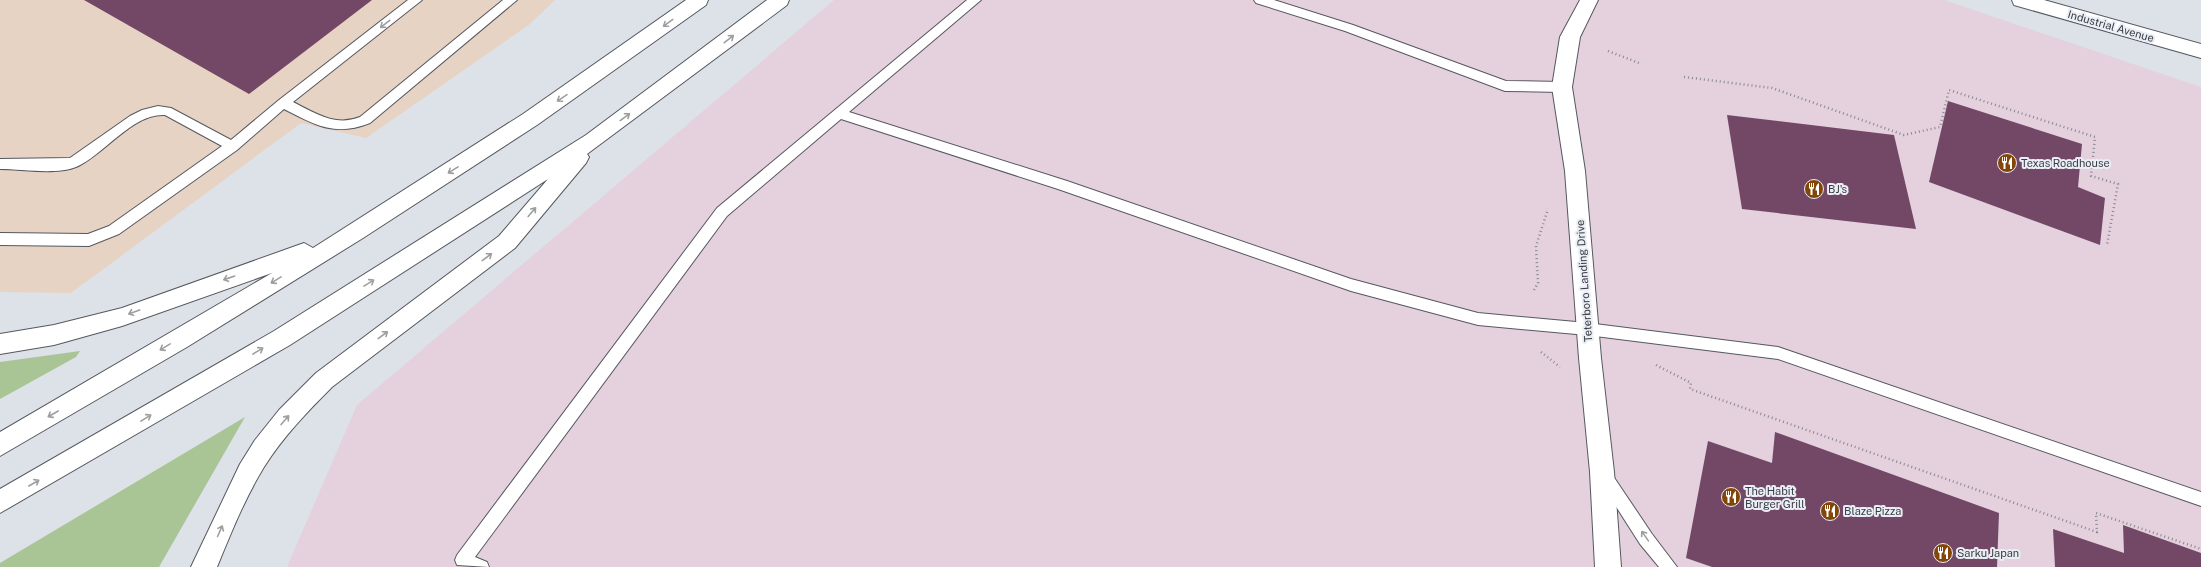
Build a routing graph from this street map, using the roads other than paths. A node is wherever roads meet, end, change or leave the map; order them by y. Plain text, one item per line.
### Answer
1 (416, 0) edge
2 (511, 0) edge
3 (699, 0) edge
4 (780, 0) edge
5 (975, 0) edge
6 (1260, 0) edge
7 (1589, 0) edge
8 (2021, 0) edge
9 (2201, 51) edge
10 (1562, 87) junction
11 (283, 103) junction
12 (840, 114) junction
13 (593, 140) junction
14 (232, 146) junction
15 (0, 164) edge
16 (345, 238) junction
17 (0, 239) edge
18 (1587, 329) junction
19 (0, 344) edge
20 (0, 445) edge
21 (1602, 472) junction
22 (2201, 499) edge
23 (0, 502) edge
24 (460, 564) edge
25 (204, 567) edge
26 (481, 567) edge
27 (1608, 567) edge
28 (1669, 567) edge

1 -> 11 lane
2 - 11 lane
3 -> 16 main road
13 -> 4 main road
5 - 12 lane
6 - 10 lane
7 - 10 main road, Teterboro Landing Drive
8 - 9 main road, Industrial Avenue
10 - 18 main road, Teterboro Landing Drive
11 - 14 lane
12 - 18 lane
12 - 24 lane
23 -> 13 main road
25 -> 13 main road
14 - 15 lane
14 - 17 lane
16 -> 19 main road
16 -> 20 main road
18 - 21 main road, Teterboro Landing Drive
18 - 22 lane
21 - 27 main road, Teterboro Landing Drive
28 -> 21 lane
24 - 26 lane

